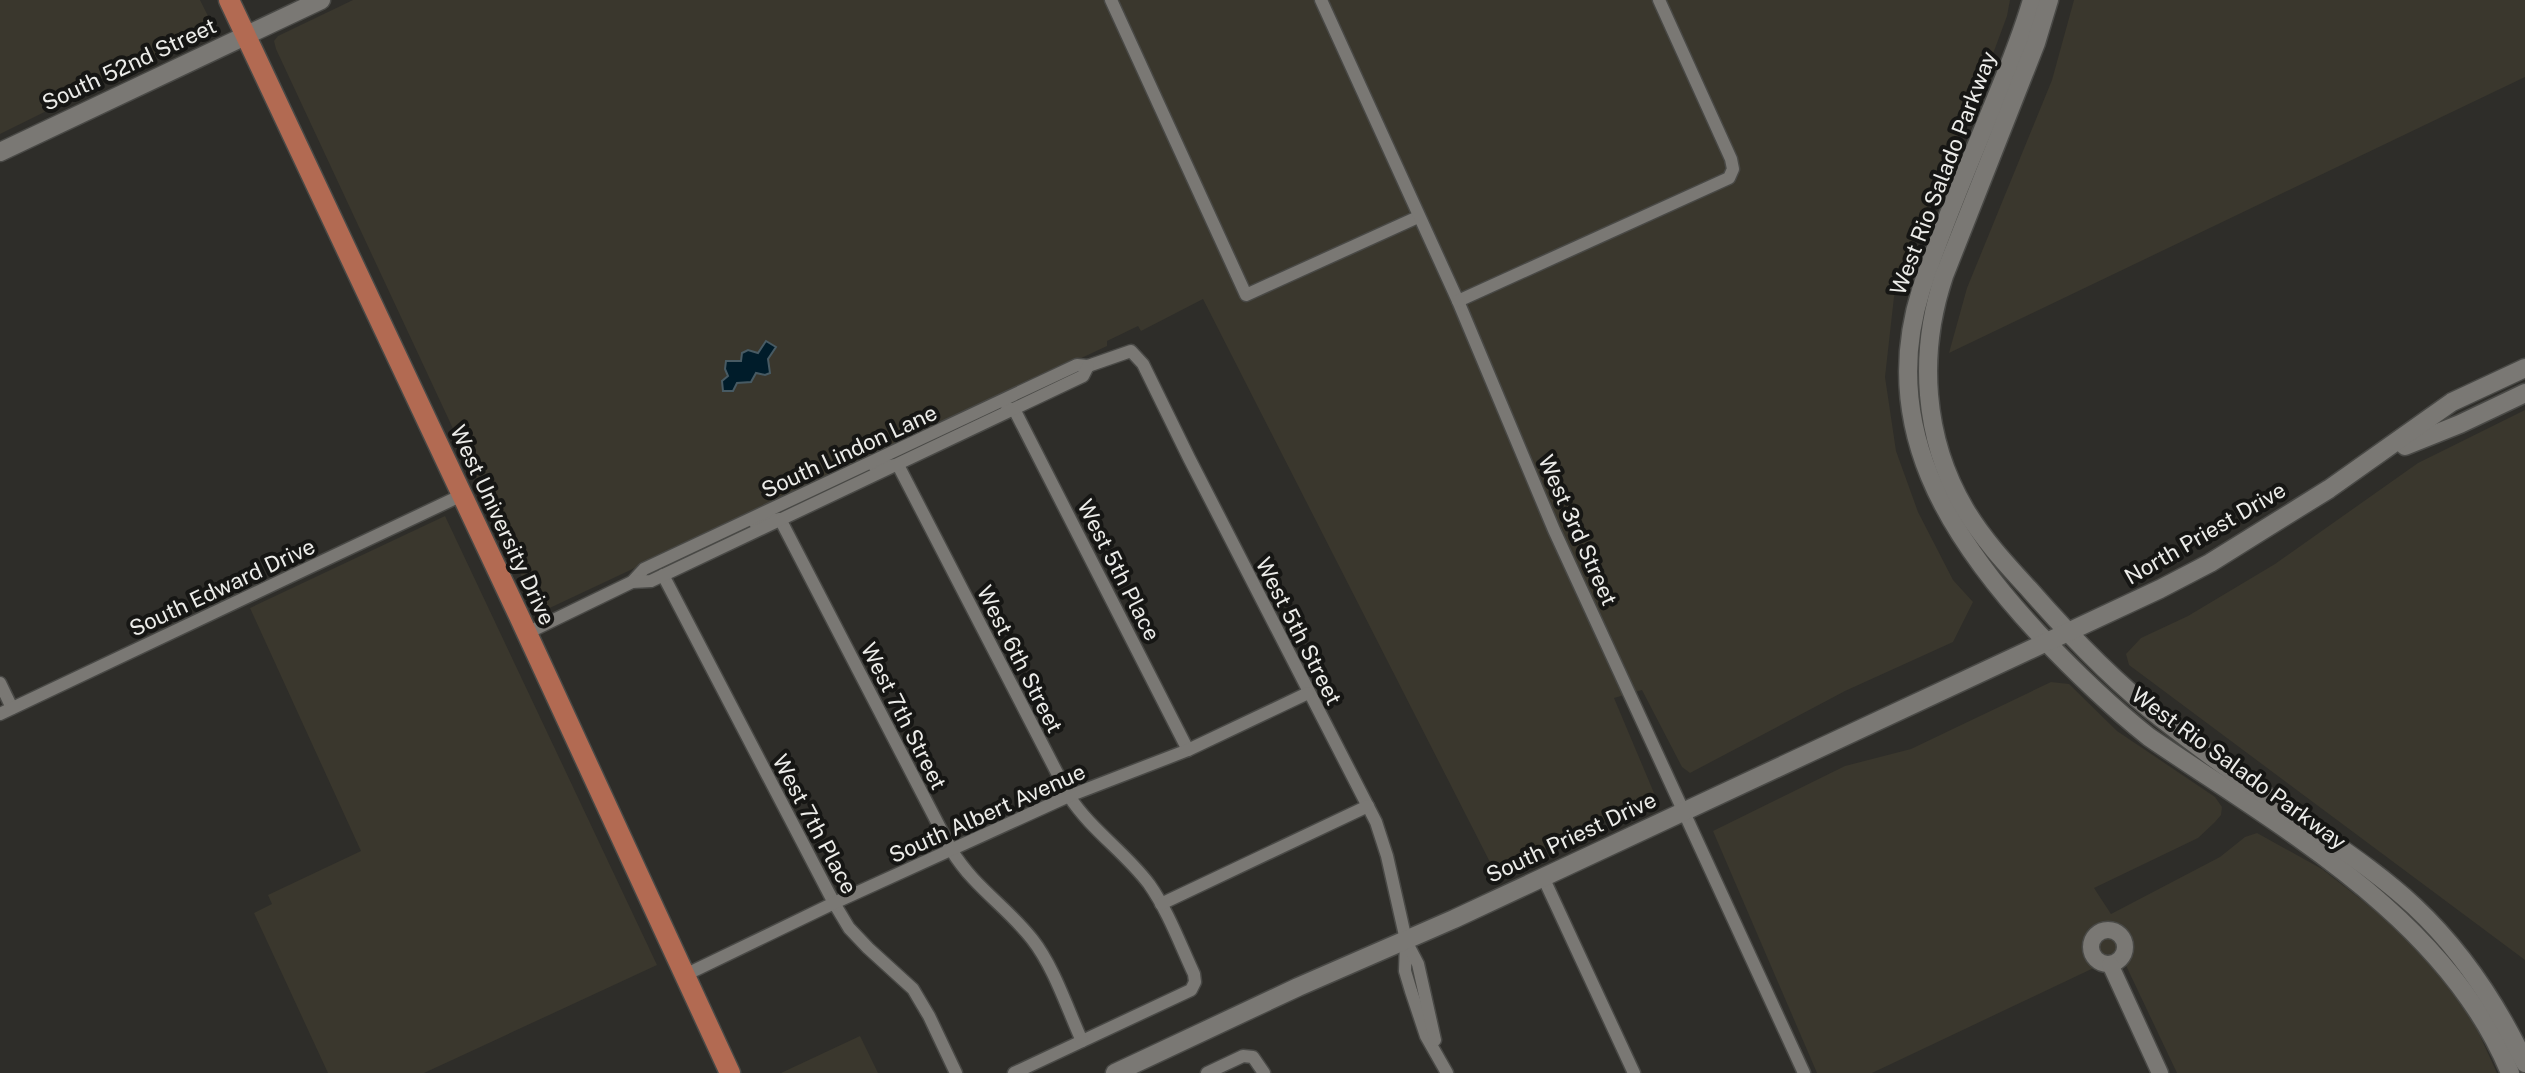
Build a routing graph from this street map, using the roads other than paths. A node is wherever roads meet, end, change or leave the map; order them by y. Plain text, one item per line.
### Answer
1 (229, 0) edge
2 (321, 0) edge
3 (1111, 0) edge
4 (1321, 0) edge
5 (1659, 0) edge
6 (2032, 0) edge
7 (2049, 0) edge
8 (245, 36) junction
9 (2015, 50) junction
10 (2007, 117) junction
11 (0, 152) edge
12 (1418, 217) junction
13 (1458, 301) junction
14 (1913, 322) junction
15 (1131, 351) joint
16 (1088, 366) junction
17 (2525, 368) edge
18 (2525, 393) edge
19 (1014, 409) junction
20 (972, 414) junction
21 (1932, 420) junction
22 (2380, 455) junction
23 (898, 465) junction
24 (860, 468) junction
25 (462, 495) junction
26 (780, 519) junction
27 (744, 522) junction
28 (714, 536) junction
29 (663, 575) junction
30 (632, 582) junction
31 (527, 633) junction
32 (2070, 633) junction
33 (2048, 643) junction
34 (0, 683) edge
35 (1308, 693) junction
36 (6, 711) edge
37 (1188, 750) junction
38 (1069, 796) junction
39 (1368, 806) junction
40 (1683, 812) junction
41 (952, 851) junction
42 (1543, 877) junction
43 (834, 903) junction
44 (1161, 904) junction
45 (1406, 940) junction
46 (2110, 964) dead end
47 (685, 975) junction
48 (1082, 1041) junction
49 (2525, 1063) edge
50 (1262, 1068) edge
51 (730, 1073) edge
52 (956, 1073) edge
53 (1014, 1073) edge
54 (1115, 1073) edge
55 (1207, 1073) edge
56 (1447, 1073) edge
57 (1634, 1073) edge
58 (1804, 1073) edge
59 (2160, 1073) edge
60 (2510, 1073) edge

1 - 8 main road, West University Drive
2 - 8 main road, South 52nd Street
3 - 12 street
4 - 12 street, West 3rd Street
5 - 13 street
6 - 9 main road, West Rio Salado Parkway
7 - 10 main road, West Rio Salado Parkway
8 - 11 main road, South 52nd Street
8 - 25 main road, West University Drive
9 - 10 main road
9 - 14 main road, West Rio Salado Parkway
10 - 21 main road, West Rio Salado Parkway
12 - 13 street, West 3rd Street
13 - 40 street, West 3rd Street
14 - 21 main road
14 - 33 main road, West Rio Salado Parkway
15 - 16 street, South Lindon Lane
15 - 35 street, West 5th Street
16 - 19 street, South Lindon Lane
16 - 20 street, South Lindon Lane
17 - 22 main road, North Priest Drive
18 - 22 main road, North Priest Drive
19 - 20 street
19 - 23 street, South Lindon Lane
19 - 37 street, West 5th Place
20 - 24 street, South Lindon Lane
21 - 32 main road, West Rio Salado Parkway
22 - 32 main road, North Priest Drive
23 - 24 street
23 - 26 street, South Lindon Lane
23 - 38 street, West 6th Street
24 - 27 street, South Lindon Lane
25 - 31 main road, West University Drive
25 - 36 street, South Edward Drive
26 - 27 street
26 - 29 street, South Lindon Lane
26 - 41 street, West 7th Street
27 - 28 street, South Lindon Lane
28 - 29 street
28 - 30 street, South Lindon Lane
29 - 30 street, South Lindon Lane
29 - 43 street, West 7th Place
30 - 31 street, South Lindon Lane
31 - 47 main road, West University Drive
32 - 33 main road, North Priest Drive
32 - 49 main road, West Rio Salado Parkway
33 - 40 main road, South Priest Drive
33 - 60 main road, West Rio Salado Parkway
34 - 36 street
35 - 37 street, South Albert Avenue
35 - 39 street, West 5th Street
37 - 38 street, South Albert Avenue
38 - 41 street, South Albert Avenue
38 - 44 street, West 6th Street
39 - 44 street
39 - 45 street, West 5th Street
40 - 42 main road, South Priest Drive
40 - 58 street, West 3rd Street
41 - 43 street, South Albert Avenue
41 - 48 street, West 7th Street
42 - 45 main road, South Priest Drive
42 - 57 street
43 - 47 street, South Albert Avenue
43 - 52 street, West 7th Place
44 - 48 street, West 6th Street
45 - 54 main road, South Priest Drive
45 - 56 street, West 5th Street
46 - 59 street
47 - 51 main road, West University Drive
48 - 53 street
50 - 55 street

